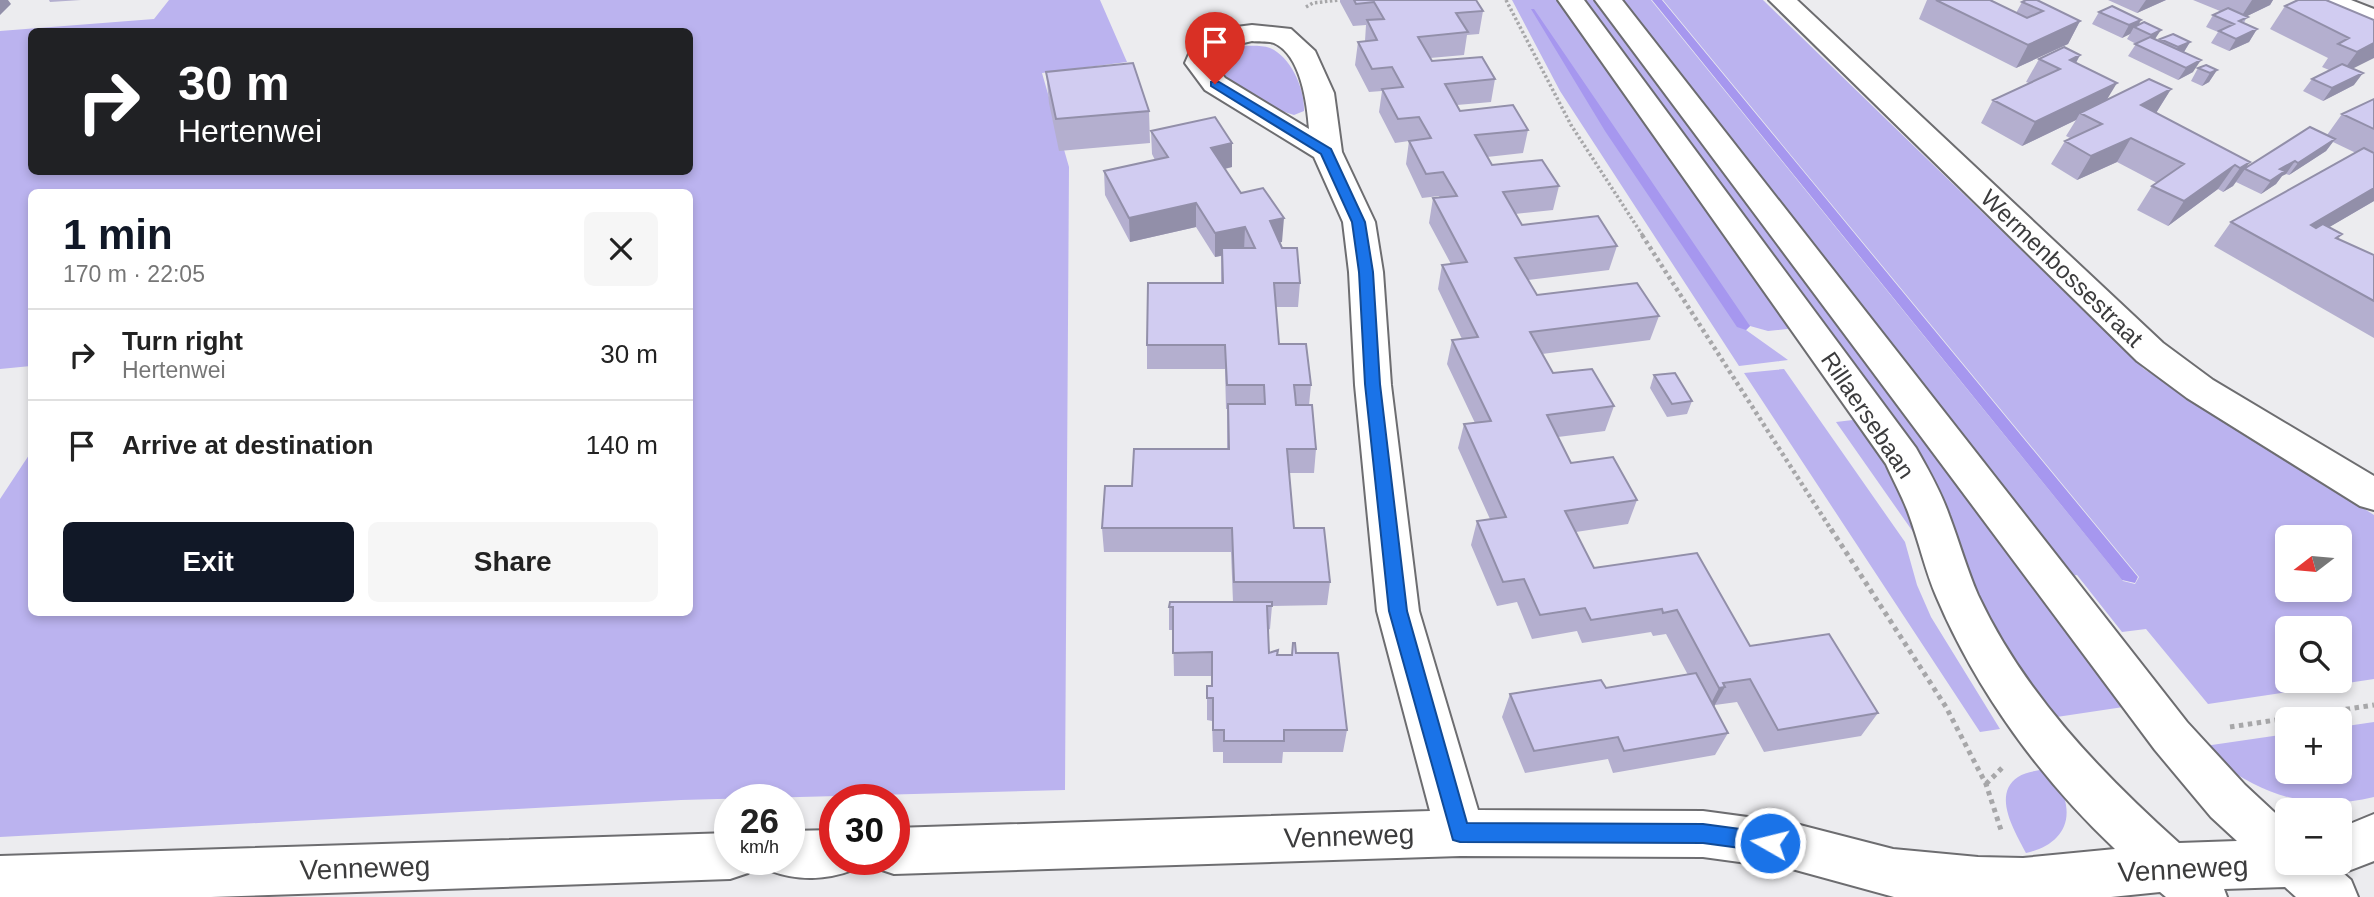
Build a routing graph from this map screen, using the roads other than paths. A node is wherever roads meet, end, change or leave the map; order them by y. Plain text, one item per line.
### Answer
1 (1571, 0) edge
2 (1608, 0) edge
3 (1782, 0) edge
4 (2328, 0) edge
5 (2368, 10) edge
6 (1327, 152) junction
7 (2374, 495) edge
8 (1460, 833) junction
9 (2275, 837) edge
10 (2374, 837) edge
11 (2352, 844) edge
12 (910, 850) edge
13 (714, 857) edge
14 (2275, 865) edge
15 (2316, 875) edge
16 (0, 880) edge
17 (2186, 882) edge
18 (2333, 897) edge

1 - 17 street, Rillaersebaan
2 - 9 street, Rillaersebaan
3 - 7 street, Wermenbossestraat
4 - 5 street
6 - 6 street
6 - 8 street
8 - 12 street, Venneweg
8 - 17 street, Venneweg
10 - 11 street, Venneweg
13 - 16 street, Venneweg
14 - 17 street, Venneweg
15 - 18 street, Rillaersebaan

